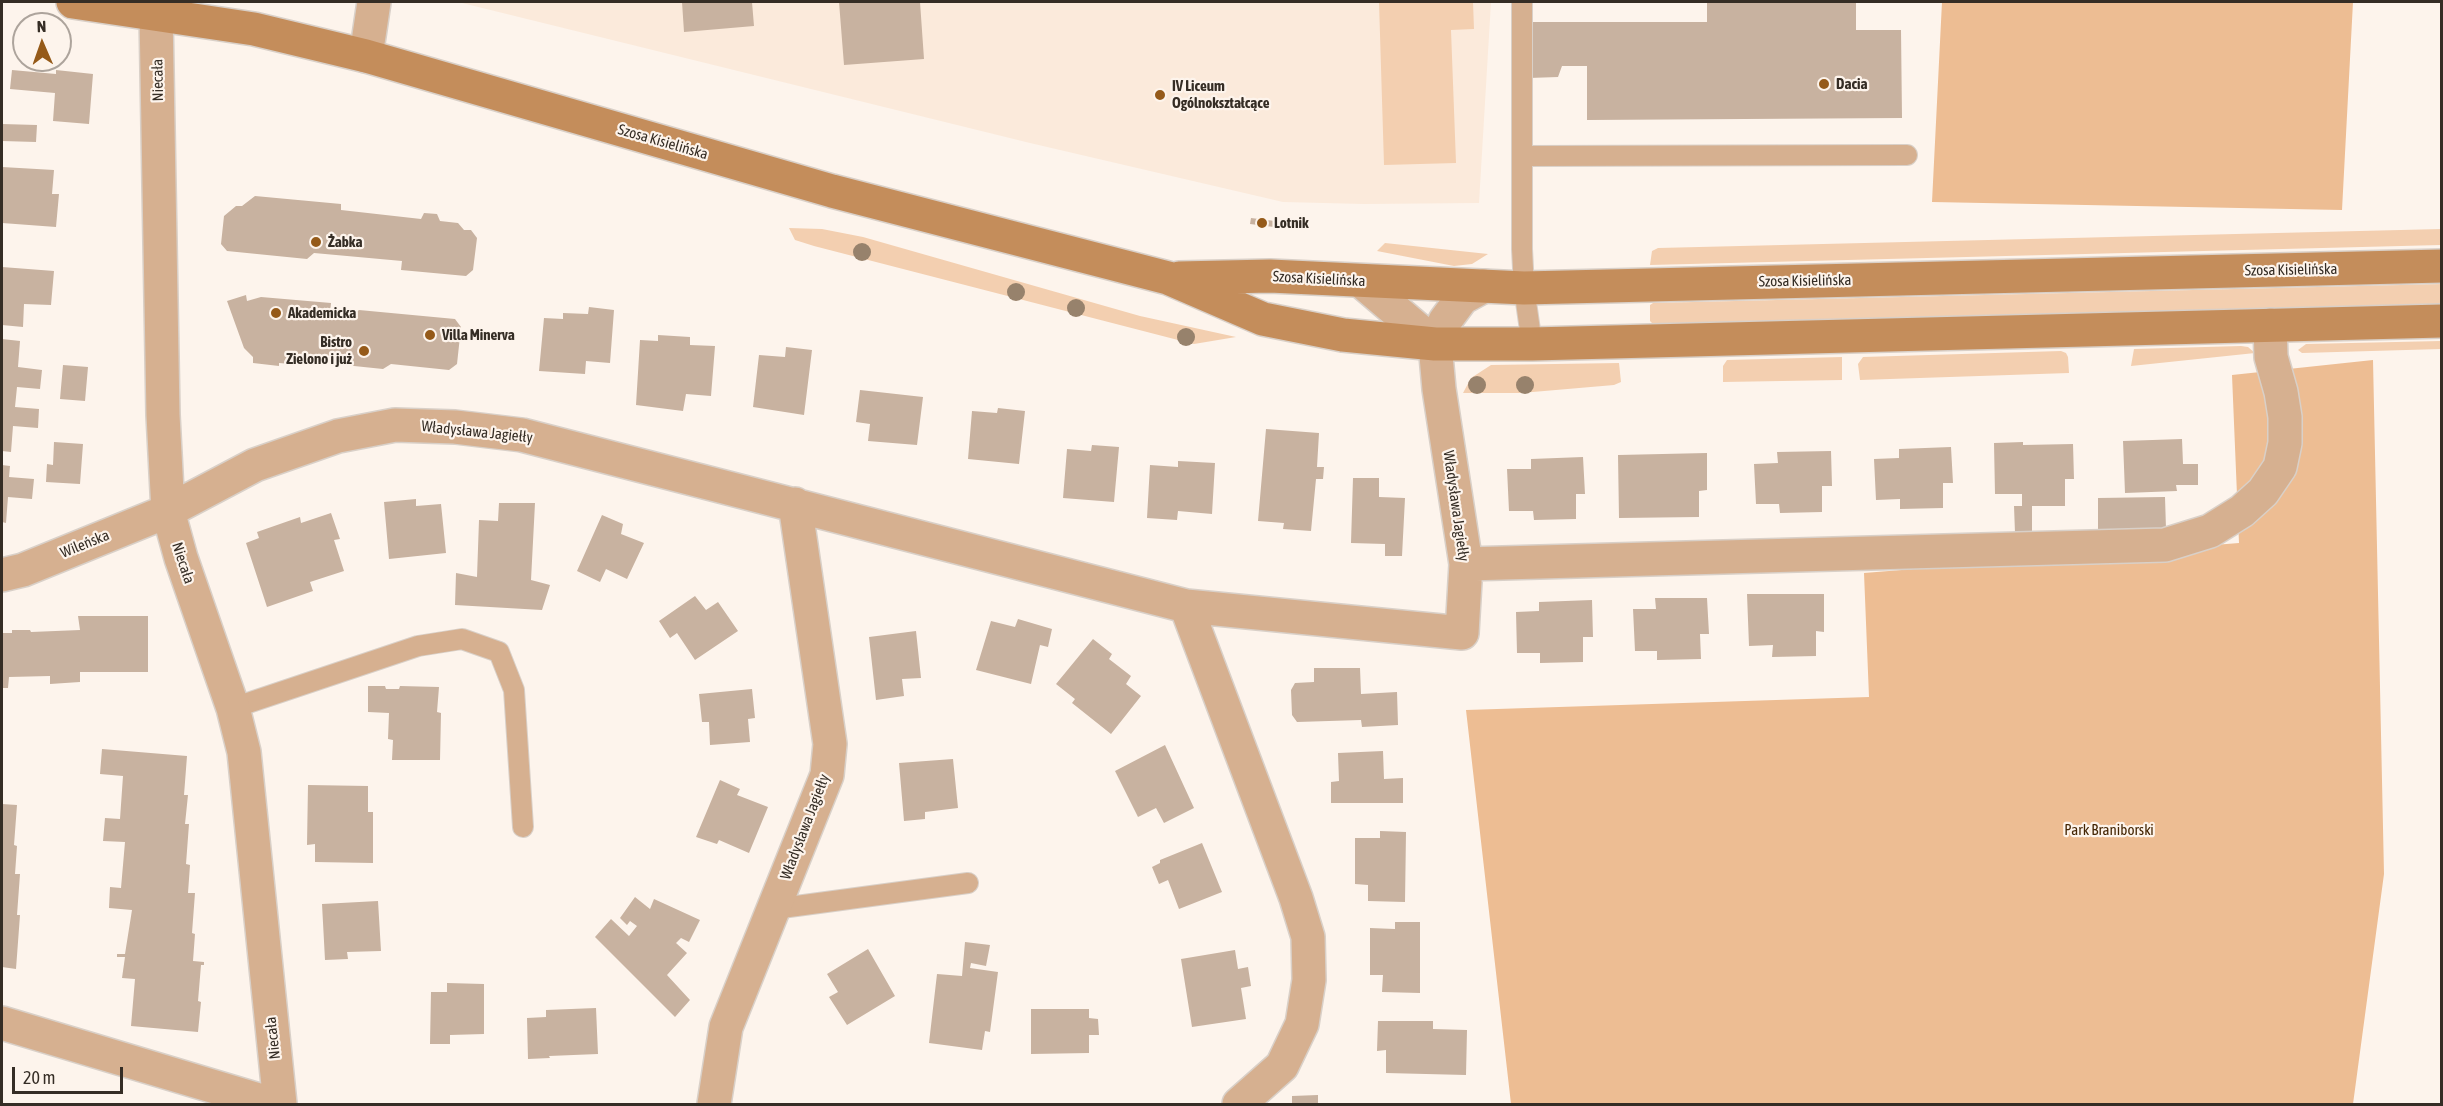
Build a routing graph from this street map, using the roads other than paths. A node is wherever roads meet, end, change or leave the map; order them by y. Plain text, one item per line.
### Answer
1 (74, 2) edge
2 (374, 2) edge
3 (1522, 2) edge
4 (156, 13) junction
5 (366, 56) junction
6 (1906, 155) dead end
7 (1522, 156) junction
8 (2442, 266) edge
9 (1168, 279) junction
10 (1360, 281) junction
11 (1484, 286) junction
12 (1524, 288) junction
13 (2442, 321) edge
14 (2270, 325) junction
15 (1435, 344) junction
16 (1532, 344) junction
17 (795, 504) junction
18 (168, 511) junction
19 (1466, 564) junction
20 (2, 574) edge
21 (1186, 606) junction
22 (233, 708) junction
23 (523, 827) dead end
24 (968, 883) dead end
25 (774, 909) junction
26 (2, 1023) edge
27 (272, 1104) edge
28 (280, 1104) edge
29 (714, 1104) edge
30 (1239, 1104) edge

1 - 4 street, Szosa Kisielińska
2 - 5 street
3 - 7 lane
4 - 5 street, Szosa Kisielińska
4 - 18 street, Niecała
5 - 9 street, Szosa Kisielińska
6 - 7 lane
7 - 12 lane
8 - 12 street, Szosa Kisielińska
9 - 10 street, Szosa Kisielińska
9 - 15 street, Szosa Kisielińska
10 - 11 street, Szosa Kisielińska
10 - 15 street
11 - 12 street, Szosa Kisielińska
11 - 15 street
12 - 16 lane
13 - 14 street, Szosa Kisielińska
14 - 16 street, Szosa Kisielińska
14 - 19 street
15 - 16 street, Szosa Kisielińska
15 - 19 street, Władysława Jagiełły
17 - 18 street, Władysława Jagiełły
17 - 21 street, Władysława Jagiełły
17 - 25 street, Władysława Jagiełły
18 - 20 street, Wileńska
18 - 22 street, Niecała
19 - 21 street, Władysława Jagiełły
21 - 30 street
22 - 23 lane
22 - 28 street, Niecała
24 - 25 lane
25 - 29 street, Władysława Jagiełły
26 - 27 street

